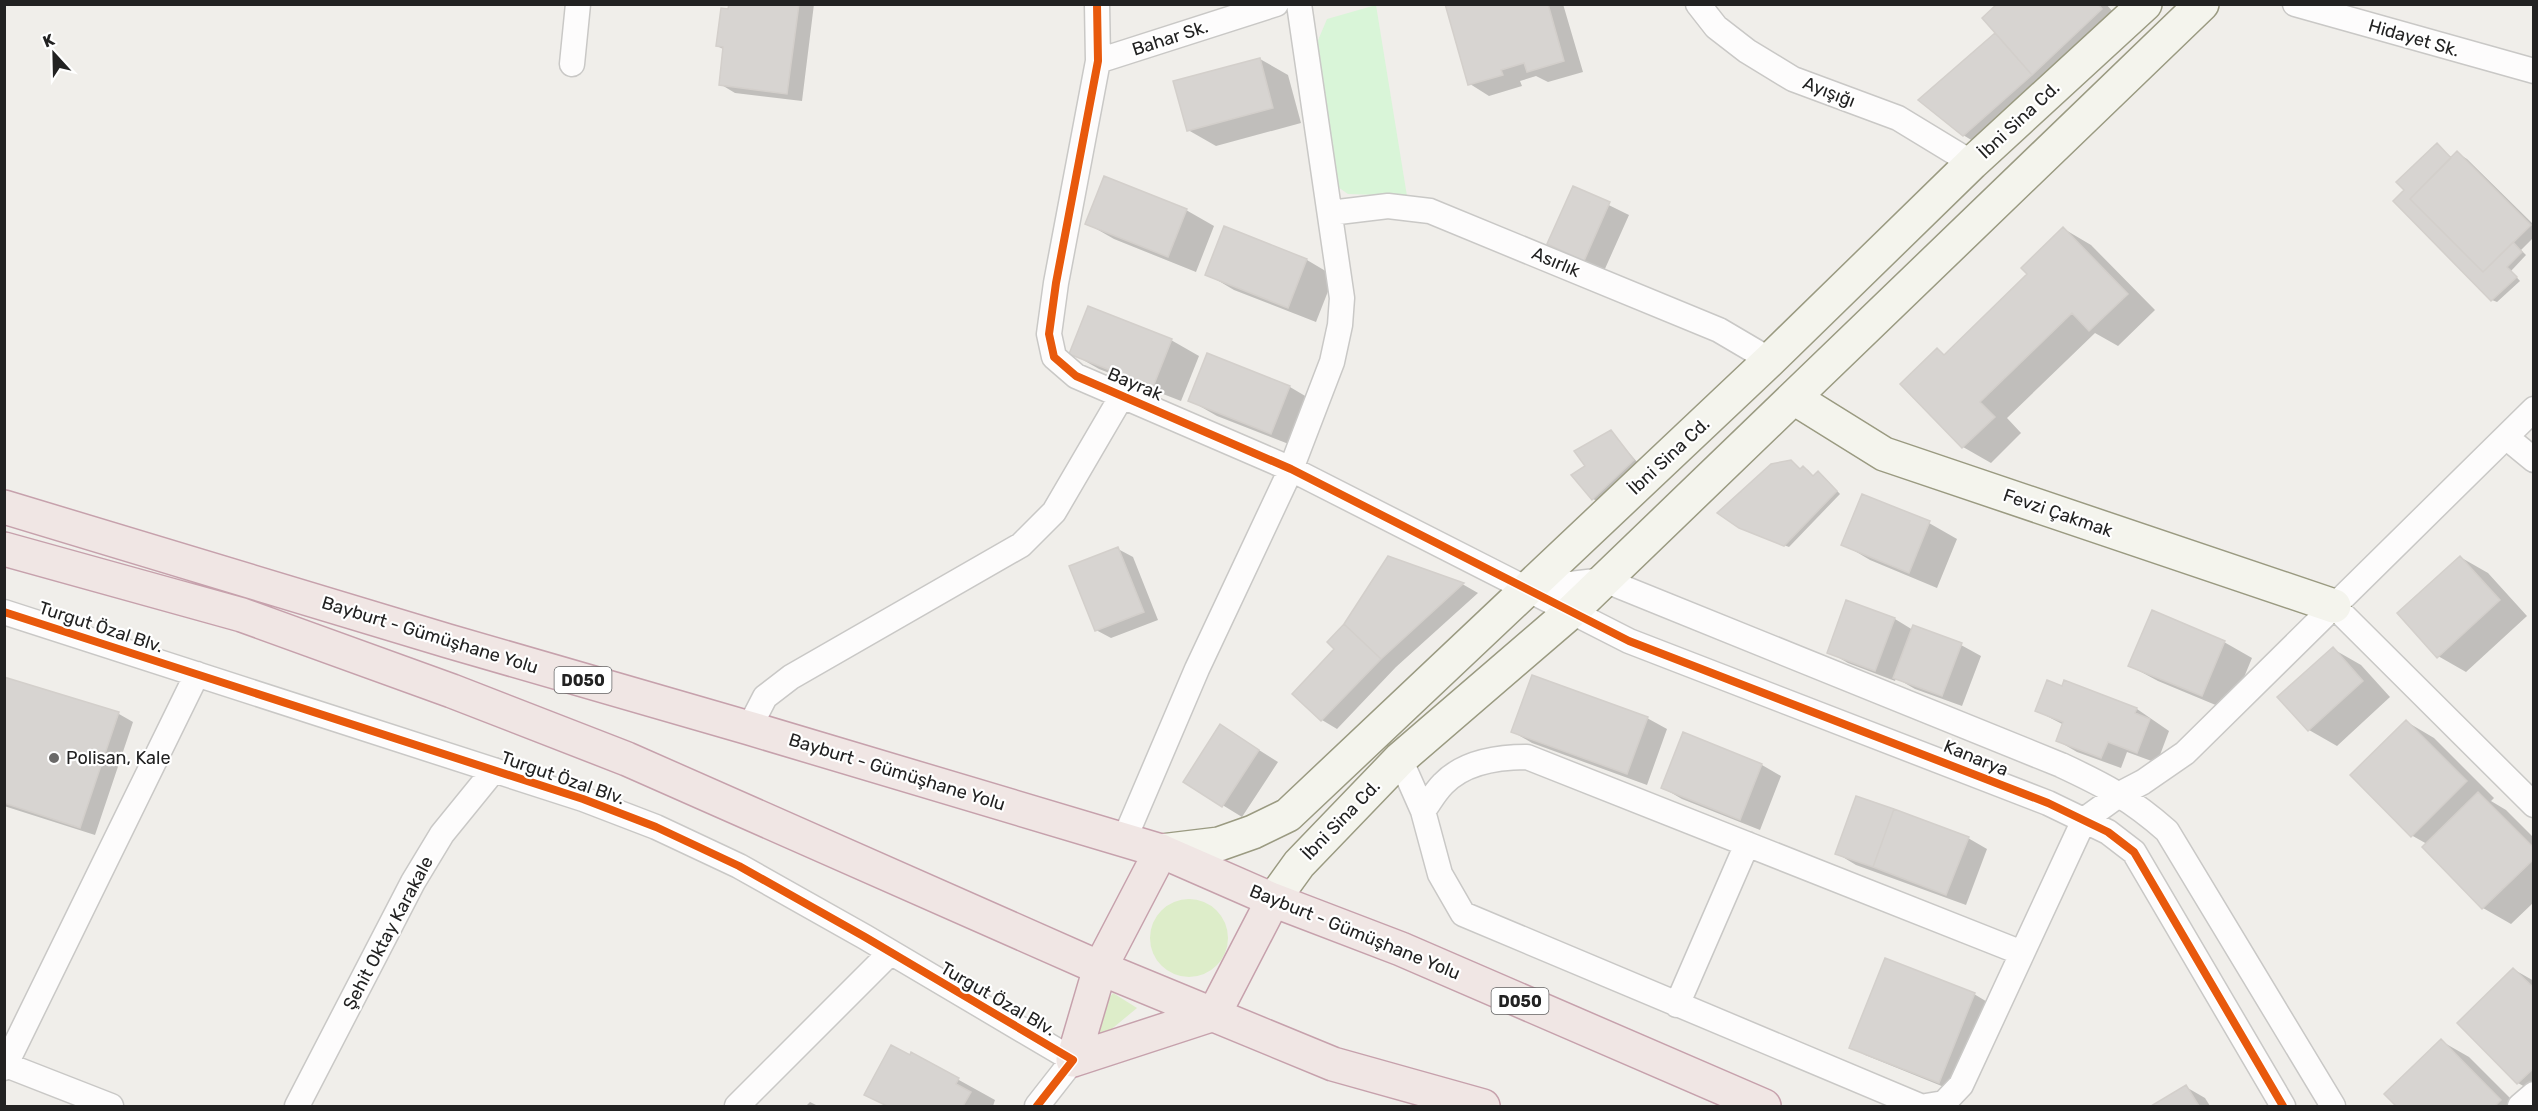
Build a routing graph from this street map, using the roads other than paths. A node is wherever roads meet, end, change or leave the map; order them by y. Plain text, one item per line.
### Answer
1 (578, 4) edge
2 (1097, 4) edge
3 (1276, 4) edge
4 (1299, 4) edge
5 (1698, 4) edge
6 (2145, 4) edge
7 (2202, 4) edge
8 (2295, 4) edge
9 (1098, 61) junction
10 (572, 64) dead end
11 (2534, 71) edge
12 (1972, 163) junction
13 (1330, 213) junction
14 (1770, 360) junction
15 (1123, 394) junction
16 (1794, 398) junction
17 (2534, 409) edge
18 (2506, 437) junction
19 (2534, 460) edge
20 (1291, 470) junction
21 (4, 507) edge
22 (4, 549) edge
23 (1604, 580) junction
24 (1529, 589) junction
25 (2334, 606) junction
26 (1572, 611) junction
27 (4, 612) edge
28 (197, 674) junction
29 (749, 728) junction
30 (1400, 759) junction
31 (494, 770) junction
32 (2120, 794) junction
33 (2534, 805) edge
34 (1423, 811) junction
35 (2084, 820) junction
36 (1124, 840) junction
37 (1748, 844) junction
38 (1161, 851) junction
39 (1273, 900) junction
40 (890, 953) junction
41 (2022, 953) junction
42 (1100, 968) junction
43 (1677, 1005) junction
44 (1214, 1014) junction
45 (1073, 1060) junction
46 (5, 1066) edge
47 (2534, 1094) edge
48 (111, 1107) edge
49 (297, 1107) edge
50 (737, 1107) edge
51 (1036, 1107) edge
52 (1483, 1107) edge
53 (1764, 1107) edge
54 (1920, 1107) edge
55 (1926, 1107) edge
56 (2283, 1107) edge
57 (2333, 1107) edge
58 (2520, 1107) edge

1 - 10 street
2 - 9 street, Bayrak
3 - 9 street, Bahar Sk.
4 - 13 street
5 - 12 street, Ayışığı
6 - 12 main road, İbni Sina Cd.
7 - 16 main road, İbni Sina Cd.
8 - 11 street, Hidayet Sk.
9 - 15 street, Bayrak
12 - 14 main road, İbni Sina Cd.
13 - 14 street, Asırlık
13 - 20 street
14 - 24 main road, İbni Sina Cd.
15 - 20 street, Bayrak
15 - 29 street
16 - 23 main road, İbni Sina Cd.
16 - 25 main road, Fevzi Çakmak
17 - 18 street
18 - 19 street
18 - 25 street
20 - 24 street, Bayrak
20 - 36 street
21 - 29 highway, Bayburt - Gümüşhane Yolu / D050
22 - 42 highway
23 - 24 street
23 - 26 main road, İbni Sina Cd.
23 - 32 street
24 - 26 street, Kanarya
24 - 38 main road, İbni Sina Cd.
25 - 32 street
25 - 33 street
26 - 30 main road, İbni Sina Cd.
26 - 35 street, Kanarya
27 - 28 street, Turgut Özal Blv.
28 - 31 street, Turgut Özal Blv.
28 - 46 street
29 - 36 highway, Bayburt - Gümüşhane Yolu / D050
30 - 34 street
30 - 39 main road, İbni Sina Cd.
31 - 40 street, Turgut Özal Blv.
31 - 49 street, Şehit Oktay Karakale
32 - 35 street
32 - 57 street
34 - 37 street
34 - 43 street
35 - 41 street
35 - 56 street, Kanarya
36 - 38 highway, Bayburt - Gümüşhane Yolu / D050
37 - 41 street
37 - 43 street
38 - 39 highway, Bayburt - Gümüşhane Yolu / D050
38 - 42 highway
39 - 44 highway
39 - 53 highway, Bayburt - Gümüşhane Yolu / D050
40 - 45 street, Turgut Özal Blv.
40 - 50 street
41 - 55 street
42 - 44 highway
42 - 45 highway
43 - 54 street
44 - 45 highway
44 - 52 highway
45 - 51 street
46 - 48 street
47 - 58 street

